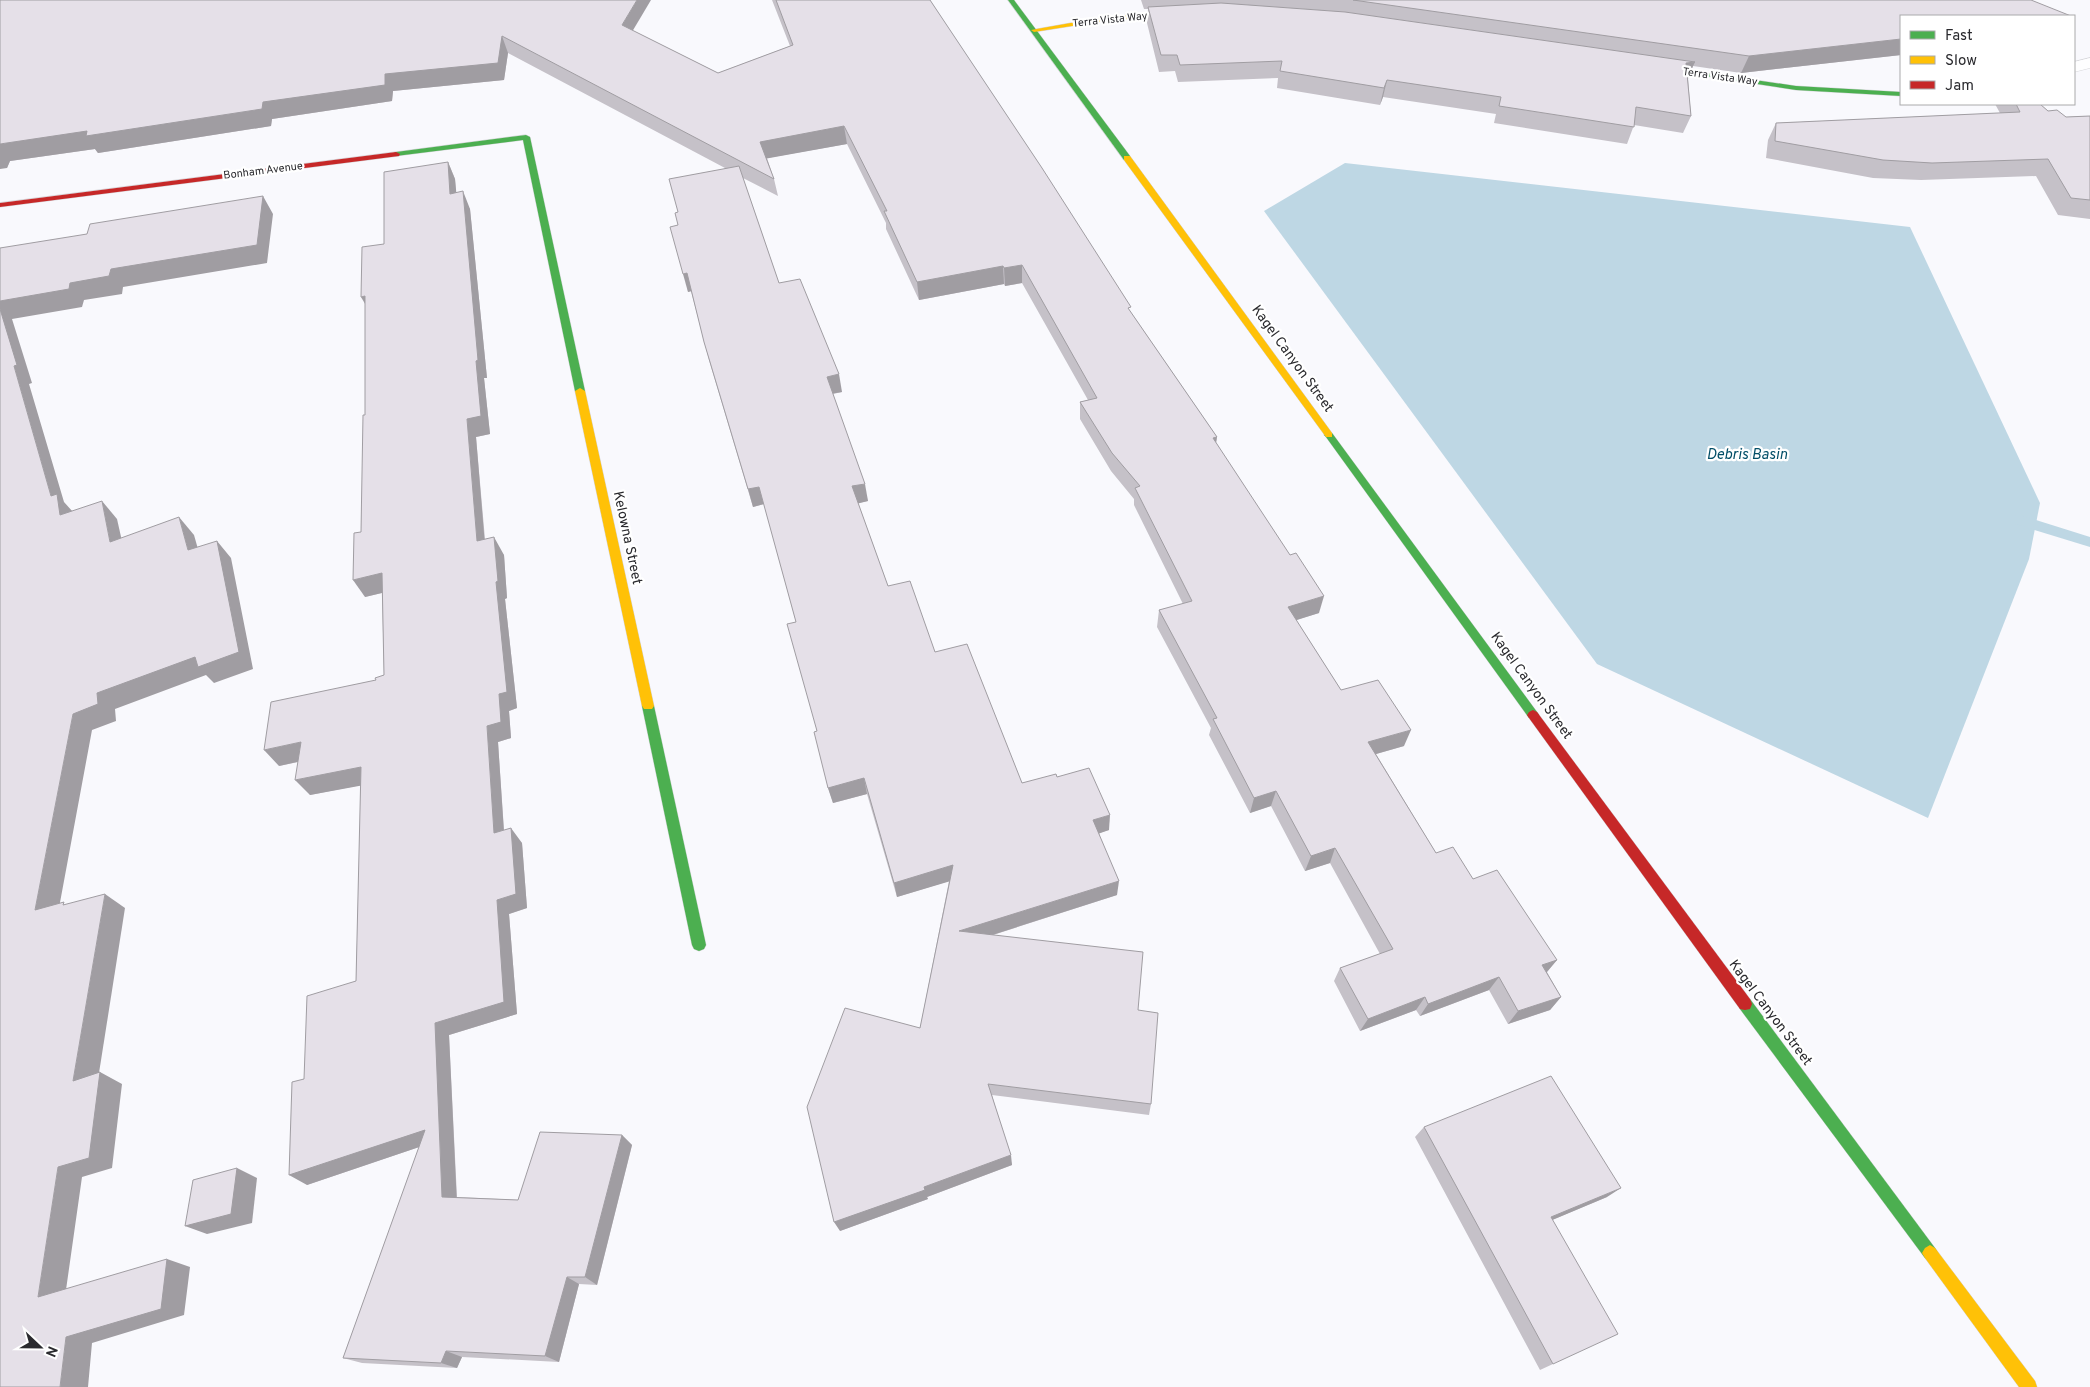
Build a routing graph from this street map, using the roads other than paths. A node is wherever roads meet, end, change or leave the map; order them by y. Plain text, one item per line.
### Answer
1 (1012, 0) edge
2 (1199, 13) edge
3 (1034, 30) junction
4 (2090, 63) edge
5 (1638, 65) edge
6 (2075, 68) edge
7 (1900, 94) edge
8 (526, 138) joint
9 (0, 206) edge
10 (699, 945) dead end
11 (2029, 1387) edge

1 - 3 street, Kagel Canyon Street
2 - 3 street, Terra Vista Way
3 - 11 street, Kagel Canyon Street
4 - 6 street
5 - 7 street, Terra Vista Way
8 - 9 street, Bonham Avenue
8 - 10 street, Kelowna Street

